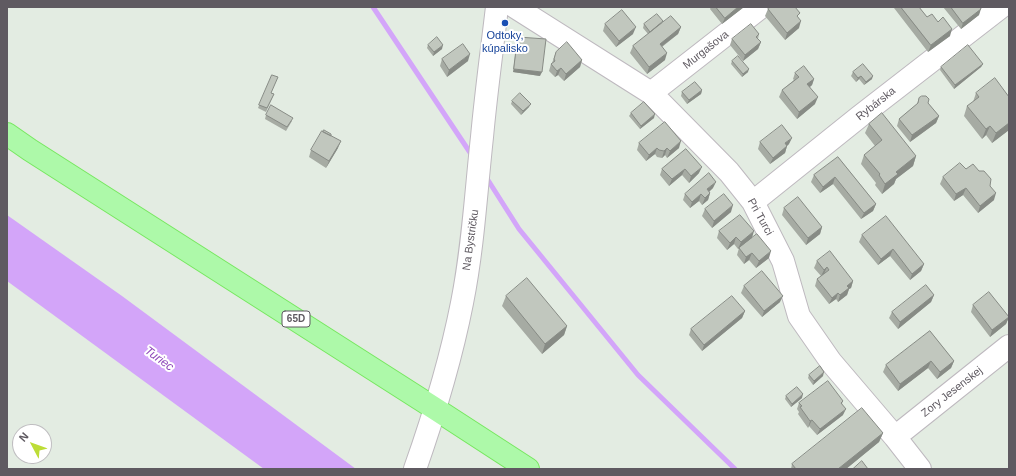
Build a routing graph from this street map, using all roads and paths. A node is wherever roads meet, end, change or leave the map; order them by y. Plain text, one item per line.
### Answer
1 (497, 7) edge
2 (515, 7) edge
3 (761, 7) edge
4 (1001, 7) edge
5 (651, 93) junction
6 (7, 134) edge
7 (753, 202) junction
8 (1009, 346) edge
9 (434, 408) junction
10 (895, 437) junction
11 (417, 468) edge
12 (528, 469) edge
13 (920, 469) edge

1 - 9 street, Na Bystričku
2 - 5 street, Pri Turci
3 - 5 street, Murgašova
4 - 7 street, Rybárska
5 - 7 street, Pri Turci
6 - 9 main road, 65D
7 - 10 street, Pri Turci
8 - 10 street, Zory Jesenskej
9 - 11 street, Na Bystričku
9 - 12 main road, 65D
10 - 13 street, Pri Turci

